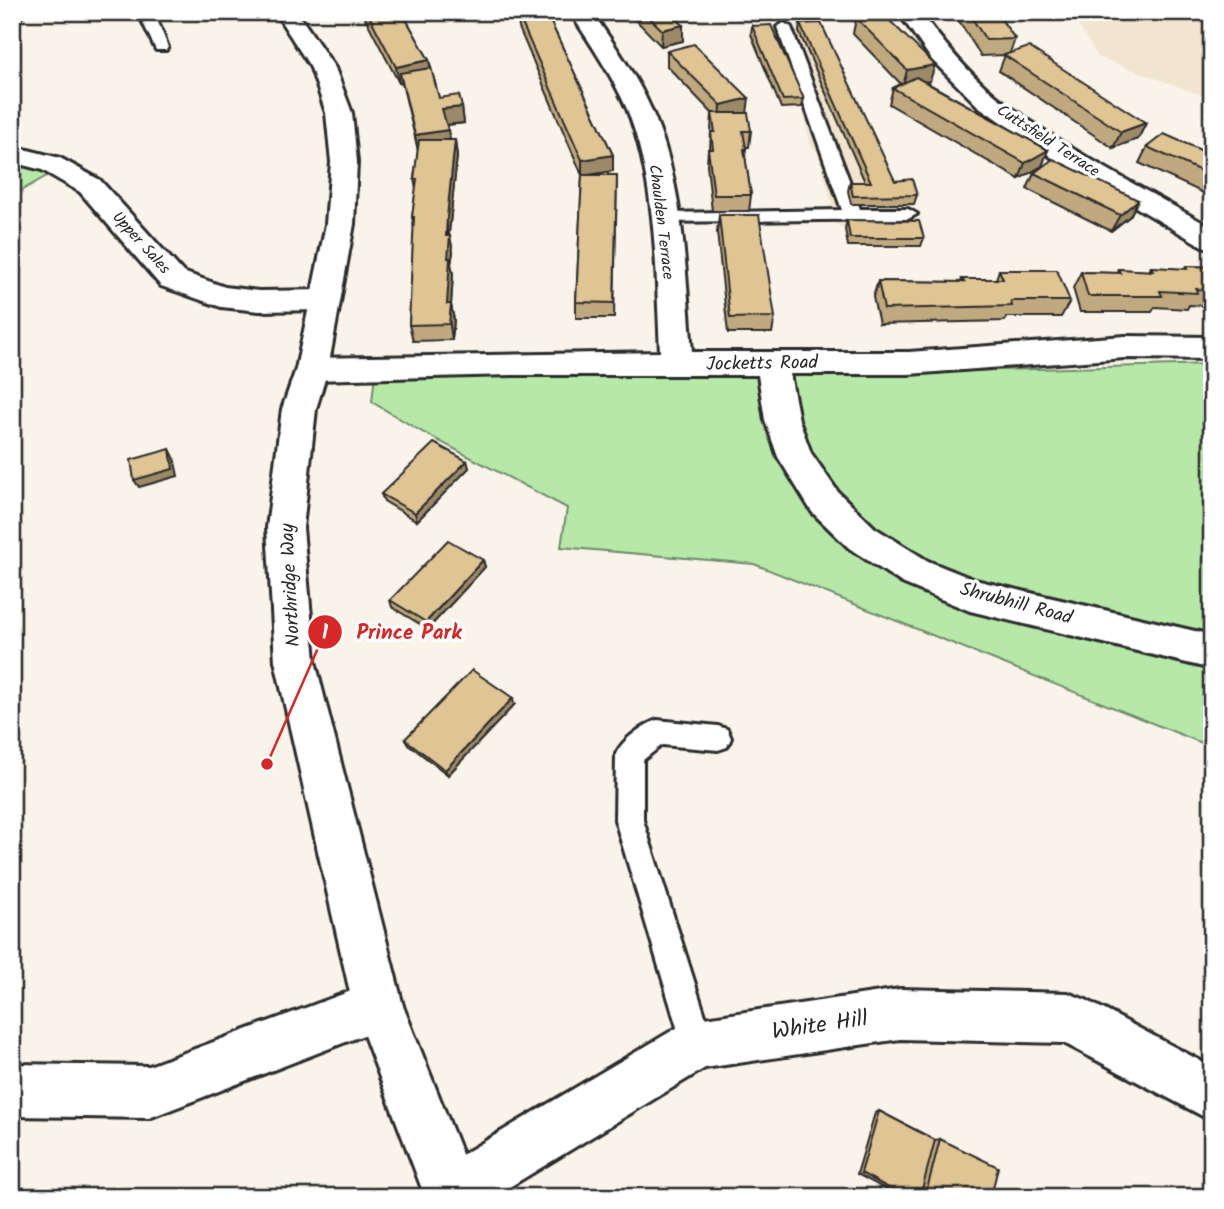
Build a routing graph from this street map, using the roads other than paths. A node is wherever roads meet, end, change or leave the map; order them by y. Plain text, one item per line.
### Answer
1 (145, 12) edge
2 (286, 12) edge
3 (581, 12) edge
4 (909, 12) edge
5 (784, 27) dead end
6 (161, 47) dead end
7 (12, 154) edge
8 (908, 214) dead end
9 (853, 215) junction
10 (664, 218) junction
11 (1212, 240) edge
12 (324, 300) junction
13 (1212, 348) edge
14 (677, 365) junction
15 (772, 365) junction
16 (312, 369) junction
17 (1212, 652) edge
18 (718, 738) dead end
19 (378, 1006) junction
20 (698, 1044) junction
21 (12, 1090) edge
22 (1212, 1095) edge
23 (451, 1195) edge

1 - 6 lane
2 - 12 street, Northridge Way
3 - 10 street, Chaulden Terrace
4 - 11 street, Cuttsfield Terrace
5 - 9 lane
7 - 12 street, Upper Sales
8 - 9 lane
9 - 10 lane
10 - 14 street, Chaulden Terrace
12 - 16 street, Northridge Way
13 - 15 street, Jocketts Road
14 - 15 street, Jocketts Road
14 - 16 street, Jocketts Road
15 - 17 street, Shrubhill Road
16 - 19 street, Northridge Way
18 - 20 lane
19 - 21 street
19 - 23 street, Northridge Way
20 - 22 street, White Hill
20 - 23 street, White Hill

